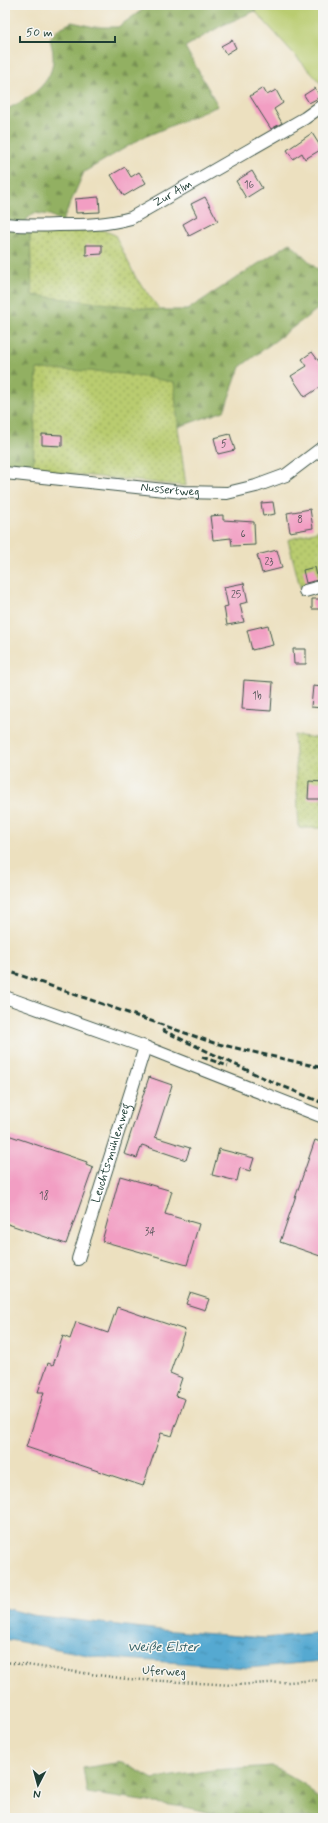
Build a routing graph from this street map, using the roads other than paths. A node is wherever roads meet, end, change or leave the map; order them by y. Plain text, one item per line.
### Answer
1 (323, 105) edge
2 (5, 224) edge
3 (323, 447) edge
4 (5, 473) edge
5 (323, 586) edge
6 (305, 591) dead end
7 (5, 997) edge
8 (145, 1047) junction
9 (323, 1118) edge
10 (78, 1259) dead end

1 - 2 street, Zur Alm
3 - 4 street, Nussertweg
5 - 6 street
7 - 8 street
8 - 9 street
8 - 10 street, Leuchtsmühlenweg

